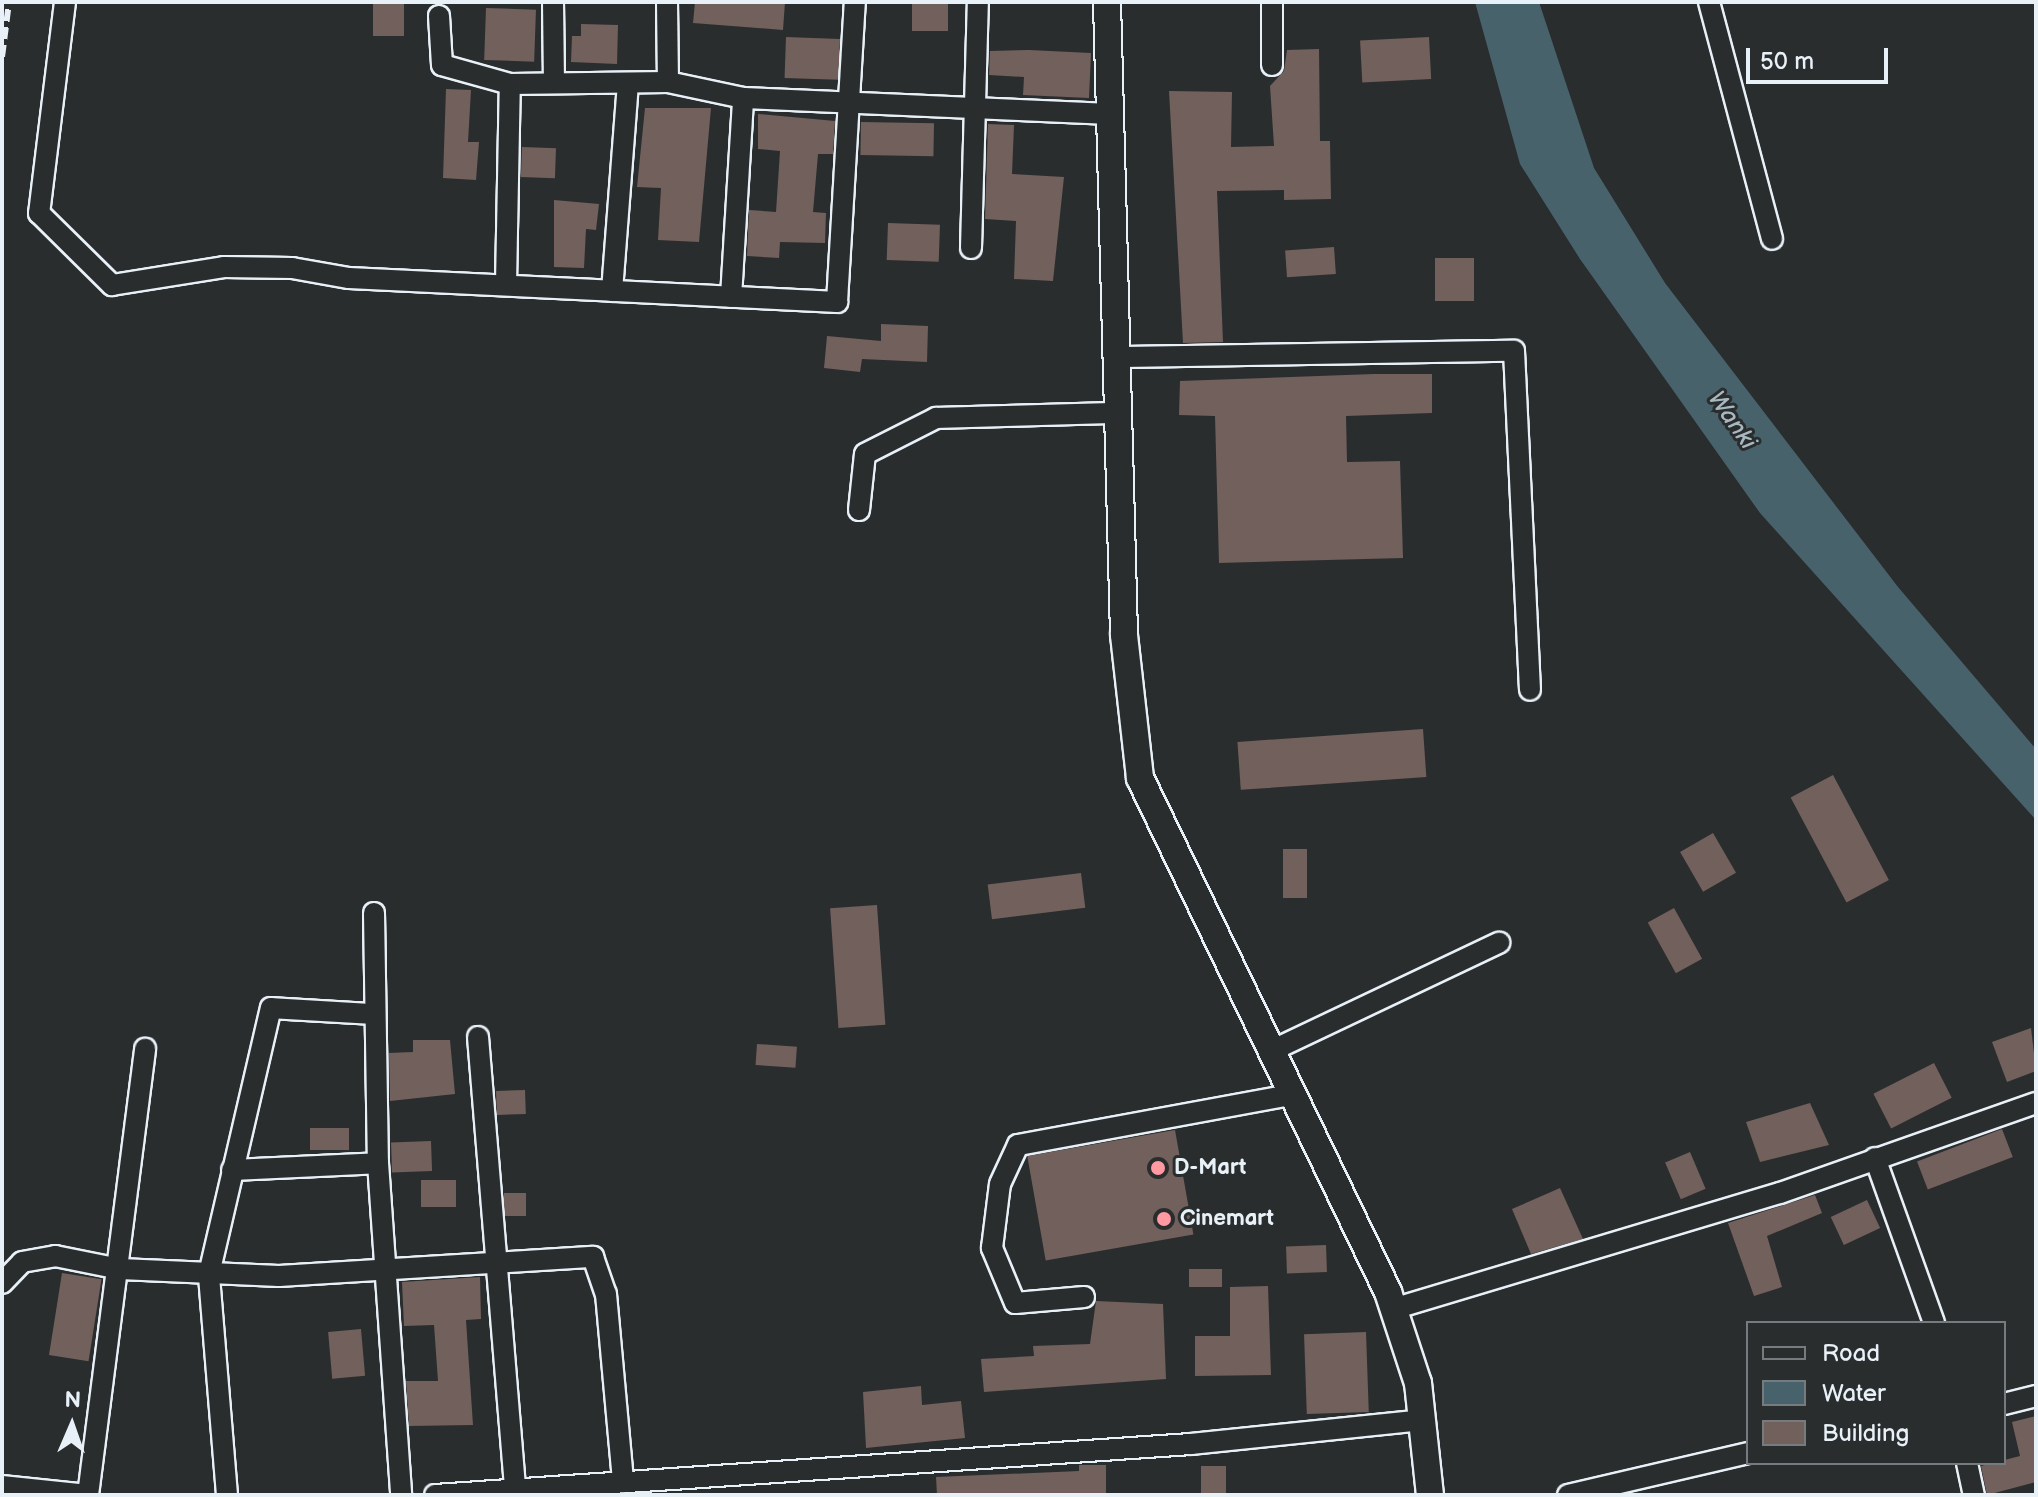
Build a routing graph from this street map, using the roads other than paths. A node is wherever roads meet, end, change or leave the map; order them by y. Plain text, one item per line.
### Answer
1 (65, 2) edge
2 (553, 2) edge
3 (667, 2) edge
4 (855, 2) edge
5 (978, 2) edge
6 (1107, 2) edge
7 (1272, 2) edge
8 (1709, 2) edge
9 (439, 16) dead end
10 (1272, 65) dead end
11 (554, 80) junction
12 (668, 82) junction
13 (510, 84) junction
14 (628, 85) junction
15 (743, 98) junction
16 (850, 100) junction
17 (976, 104) junction
18 (1112, 114) junction
19 (1772, 239) dead end
20 (971, 248) dead end
21 (506, 284) junction
22 (612, 291) junction
23 (731, 297) junction
24 (1118, 357) junction
25 (1119, 413) junction
26 (859, 510) dead end
27 (1530, 690) dead end
28 (374, 913) dead end
29 (1499, 943) dead end
30 (373, 1014) junction
31 (478, 1037) dead end
32 (145, 1049) dead end
33 (1269, 1052) junction
34 (1290, 1095) junction
35 (2036, 1103) edge
36 (1875, 1158) junction
37 (378, 1163) junction
38 (232, 1170) junction
39 (497, 1261) junction
40 (120, 1269) junction
41 (391, 1270) junction
42 (209, 1274) junction
43 (2, 1283) edge
44 (1084, 1297) dead end
45 (1393, 1309) junction
46 (1933, 1321) edge
47 (2036, 1396) edge
48 (2006, 1404) edge
49 (1422, 1420) junction
50 (1746, 1453) edge
51 (1967, 1465) edge
52 (623, 1482) junction
53 (2, 1486) edge
54 (515, 1488) junction
55 (88, 1495) edge
56 (227, 1495) edge
57 (401, 1495) edge
58 (435, 1495) edge
59 (1430, 1495) edge
60 (1568, 1495) edge
61 (1974, 1495) edge

1 - 21 street
2 - 11 street
3 - 12 street
4 - 16 street
5 - 17 street
6 - 18 street
7 - 10 street
8 - 19 street
9 - 13 street
11 - 13 street
11 - 14 street
12 - 14 street
12 - 15 street
13 - 21 street
14 - 22 street
15 - 16 street
15 - 23 street
16 - 17 street
16 - 23 street
17 - 18 street
17 - 20 street
18 - 24 street
21 - 22 street
22 - 23 street
24 - 25 street
24 - 27 street
25 - 26 street
25 - 33 street
28 - 30 street
29 - 33 street
30 - 37 street
30 - 38 street
31 - 39 street
32 - 40 street
33 - 34 street
34 - 44 street
34 - 45 street
35 - 36 street
36 - 45 street
36 - 46 street
37 - 38 street
37 - 41 street
38 - 42 street
39 - 41 street
39 - 52 street
39 - 54 street
40 - 42 street
40 - 43 street
40 - 55 street
41 - 42 street
41 - 57 street
42 - 56 street
45 - 49 street
47 - 48 street
49 - 52 street
49 - 59 street
50 - 60 street
51 - 61 street
52 - 54 street
53 - 55 street
54 - 58 street

